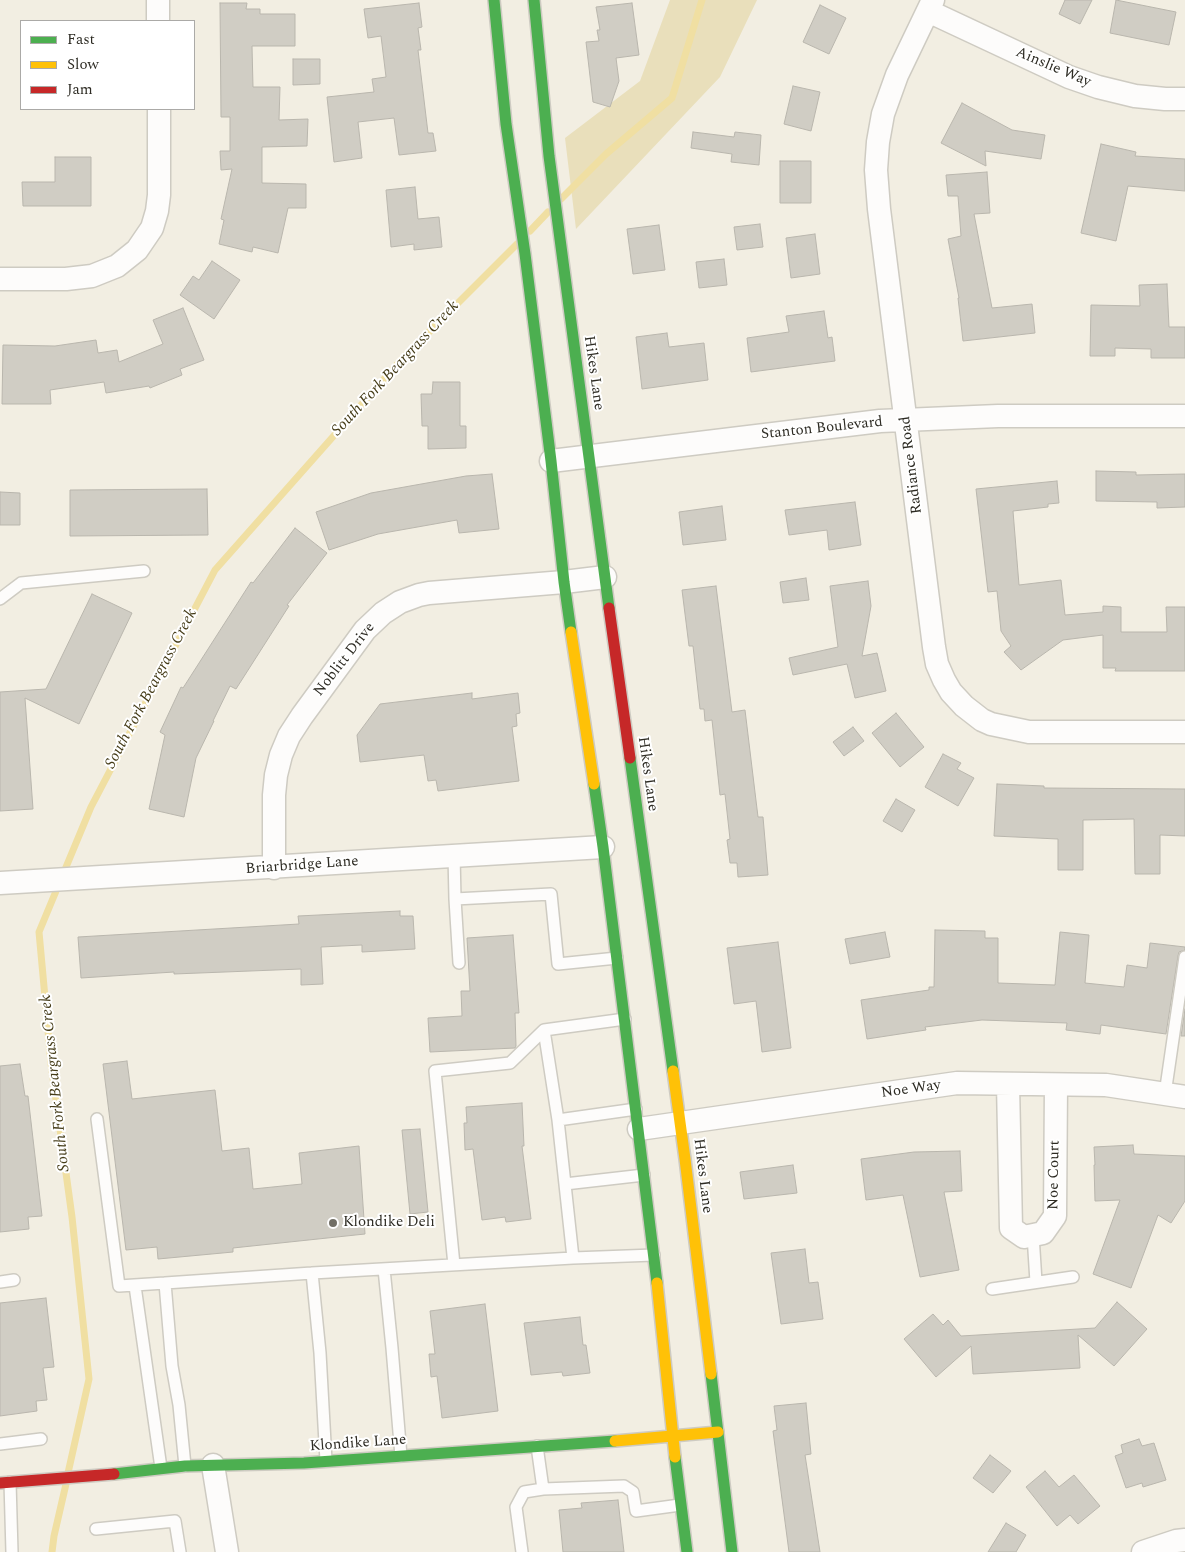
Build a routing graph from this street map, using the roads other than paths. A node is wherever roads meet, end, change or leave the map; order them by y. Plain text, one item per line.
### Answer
1 (158, 0) edge
2 (494, 0) edge
3 (534, 0) edge
4 (930, 6) edge
5 (158, 20) edge
6 (1185, 99) edge
7 (158, 110) edge
8 (0, 279) edge
9 (1185, 416) edge
10 (906, 420) junction
11 (589, 456) junction
12 (551, 461) junction
13 (144, 571) dead end
14 (605, 576) junction
15 (564, 582) junction
16 (0, 599) edge
17 (1185, 732) edge
18 (603, 847) junction
19 (454, 855) junction
20 (274, 868) junction
21 (0, 883) edge
22 (455, 899) junction
23 (617, 958) junction
24 (1185, 958) edge
25 (459, 963) dead end
26 (625, 1019) junction
27 (544, 1030) junction
28 (1008, 1084) junction
29 (1056, 1084) junction
30 (1175, 1096) edge
31 (97, 1119) dead end
32 (637, 1119) junction
33 (558, 1120) junction
34 (680, 1123) junction
35 (644, 1175) junction
36 (565, 1184) junction
37 (1033, 1235) junction
38 (654, 1254) junction
39 (573, 1258) junction
40 (454, 1265) junction
41 (384, 1269) junction
42 (312, 1273) junction
43 (1073, 1277) dead end
44 (14, 1280) dead end
45 (0, 1282) edge
46 (1036, 1282) junction
47 (164, 1283) junction
48 (135, 1286) junction
49 (992, 1289) dead end
50 (718, 1432) junction
51 (672, 1437) junction
52 (41, 1439) dead end
53 (0, 1444) edge
54 (537, 1446) junction
55 (401, 1456) junction
56 (326, 1461) junction
57 (213, 1465) junction
58 (185, 1466) junction
59 (161, 1468) junction
60 (5, 1483) edge
61 (543, 1489) junction
62 (680, 1505) junction
63 (96, 1529) dead end
64 (1185, 1540) edge
65 (12, 1552) edge
66 (180, 1552) edge
67 (227, 1552) edge
68 (522, 1552) edge
69 (687, 1552) edge
70 (732, 1552) edge
71 (1143, 1552) edge

1 - 5 street
2 - 12 main road
3 - 11 main road, Hikes Lane
4 - 6 street, Ainslie Way
4 - 10 street, Radiance Road
7 - 8 street
9 - 10 street, Stanton Boulevard
10 - 11 street, Stanton Boulevard
10 - 17 street, Radiance Road
11 - 12 street, Stanton Boulevard
11 - 14 main road, Hikes Lane
12 - 15 main road
13 - 16 lane
14 - 15 street, Noblitt Drive
14 - 34 main road, Hikes Lane
15 - 18 main road
15 - 20 street, Noblitt Drive
18 - 19 street, Briarbridge Lane
18 - 23 main road
19 - 20 street, Briarbridge Lane
19 - 22 lane
20 - 21 street, Briarbridge Lane
22 - 23 lane
22 - 25 lane
23 - 26 main road
24 - 30 lane
26 - 27 lane
26 - 32 main road
27 - 33 lane
27 - 40 lane
28 - 29 street, Noe Way
28 - 34 street, Noe Way
28 - 37 street
29 - 30 street, Noe Way
29 - 37 street, Noe Court
31 - 48 lane
32 - 33 lane
32 - 34 street, Noe Way
32 - 35 main road
33 - 36 lane
34 - 50 main road, Hikes Lane
35 - 36 lane
35 - 38 main road
36 - 39 lane
37 - 46 lane
38 - 39 lane
38 - 51 main road
39 - 40 lane
40 - 41 lane
41 - 42 lane
41 - 55 lane
42 - 47 lane
42 - 56 lane
43 - 46 lane
44 - 45 lane
46 - 49 lane
47 - 48 lane
47 - 58 lane
48 - 59 lane
50 - 51 main road, Klondike Lane
50 - 70 main road, Hikes Lane
51 - 54 main road, Klondike Lane
51 - 62 main road
52 - 53 lane
54 - 55 main road, Klondike Lane
54 - 61 lane
55 - 56 main road, Klondike Lane
56 - 57 main road, Klondike Lane
57 - 58 main road, Klondike Lane
57 - 67 street
58 - 59 main road, Klondike Lane
59 - 60 main road, Klondike Lane
60 - 65 lane
61 - 62 lane
61 - 68 lane
62 - 69 main road
63 - 66 lane
64 - 71 street

